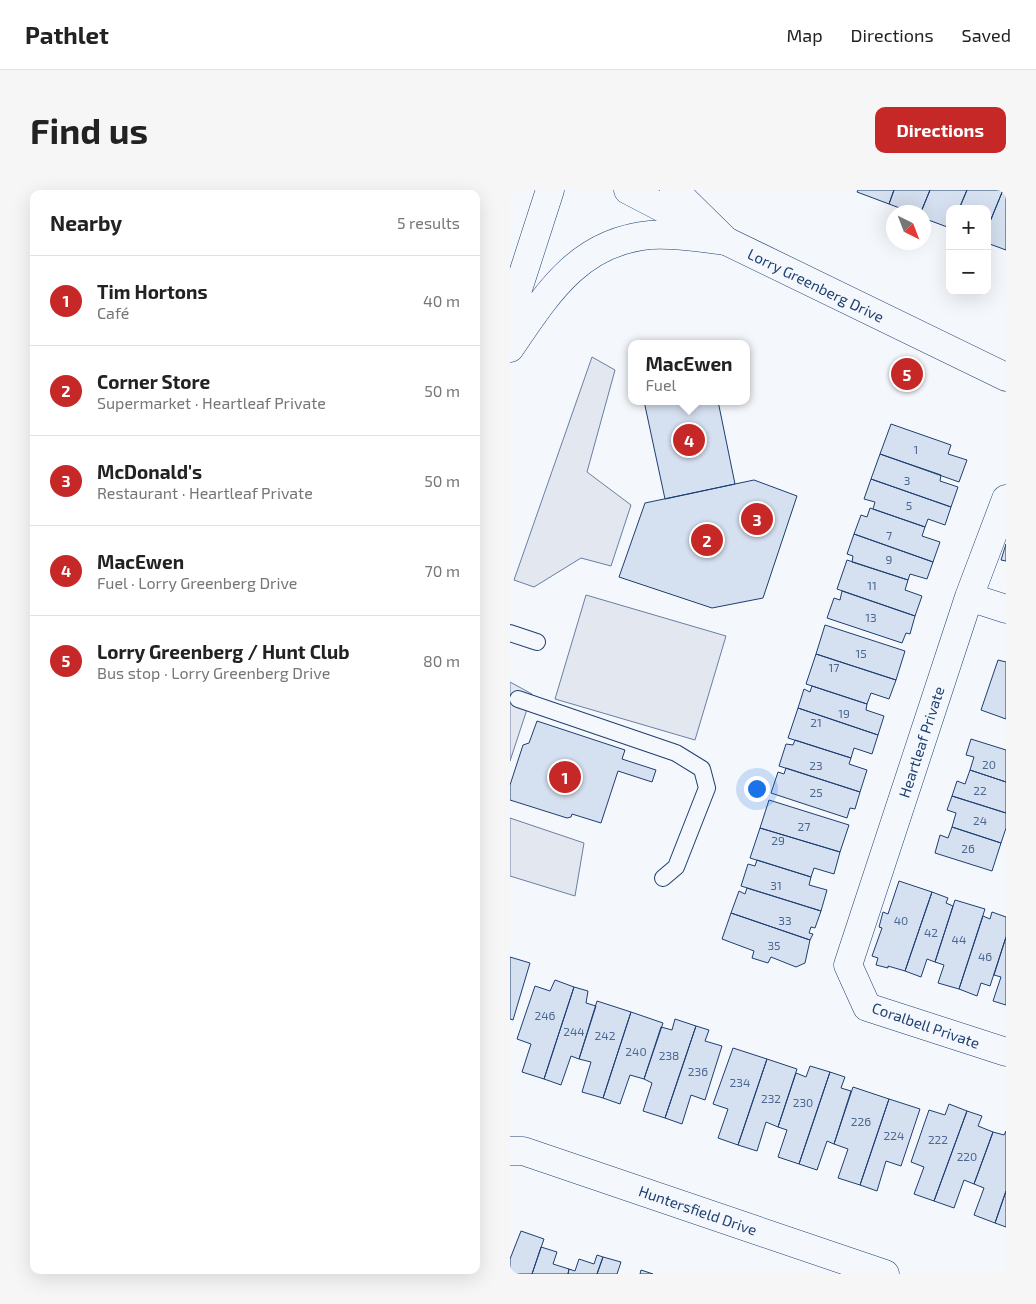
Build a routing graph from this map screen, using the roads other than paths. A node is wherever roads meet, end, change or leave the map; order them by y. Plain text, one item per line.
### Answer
1 (550, 190) edge
2 (628, 190) edge
3 (674, 190) edge
4 (726, 241) junction
5 (510, 314) edge
6 (510, 348) edge
7 (1006, 377) edge
8 (1006, 499) edge
9 (968, 597) junction
10 (1006, 609) edge
11 (510, 633) edge
12 (537, 642) dead end
13 (518, 699) dead end
14 (663, 878) dead end
15 (858, 986) joint
16 (1006, 1052) edge
17 (510, 1151) edge
18 (885, 1274) edge

1 - 5 street
2 - 4 street, Lorry Greenberg Drive
3 - 4 street
4 - 6 street
4 - 7 street, Lorry Greenberg Drive
8 - 9 street, Heartleaf Private
9 - 10 street
9 - 15 street, Heartleaf Private
11 - 12 lane
13 - 14 lane
15 - 16 street, Coralbell Private
17 - 18 street, Huntersfield Drive

